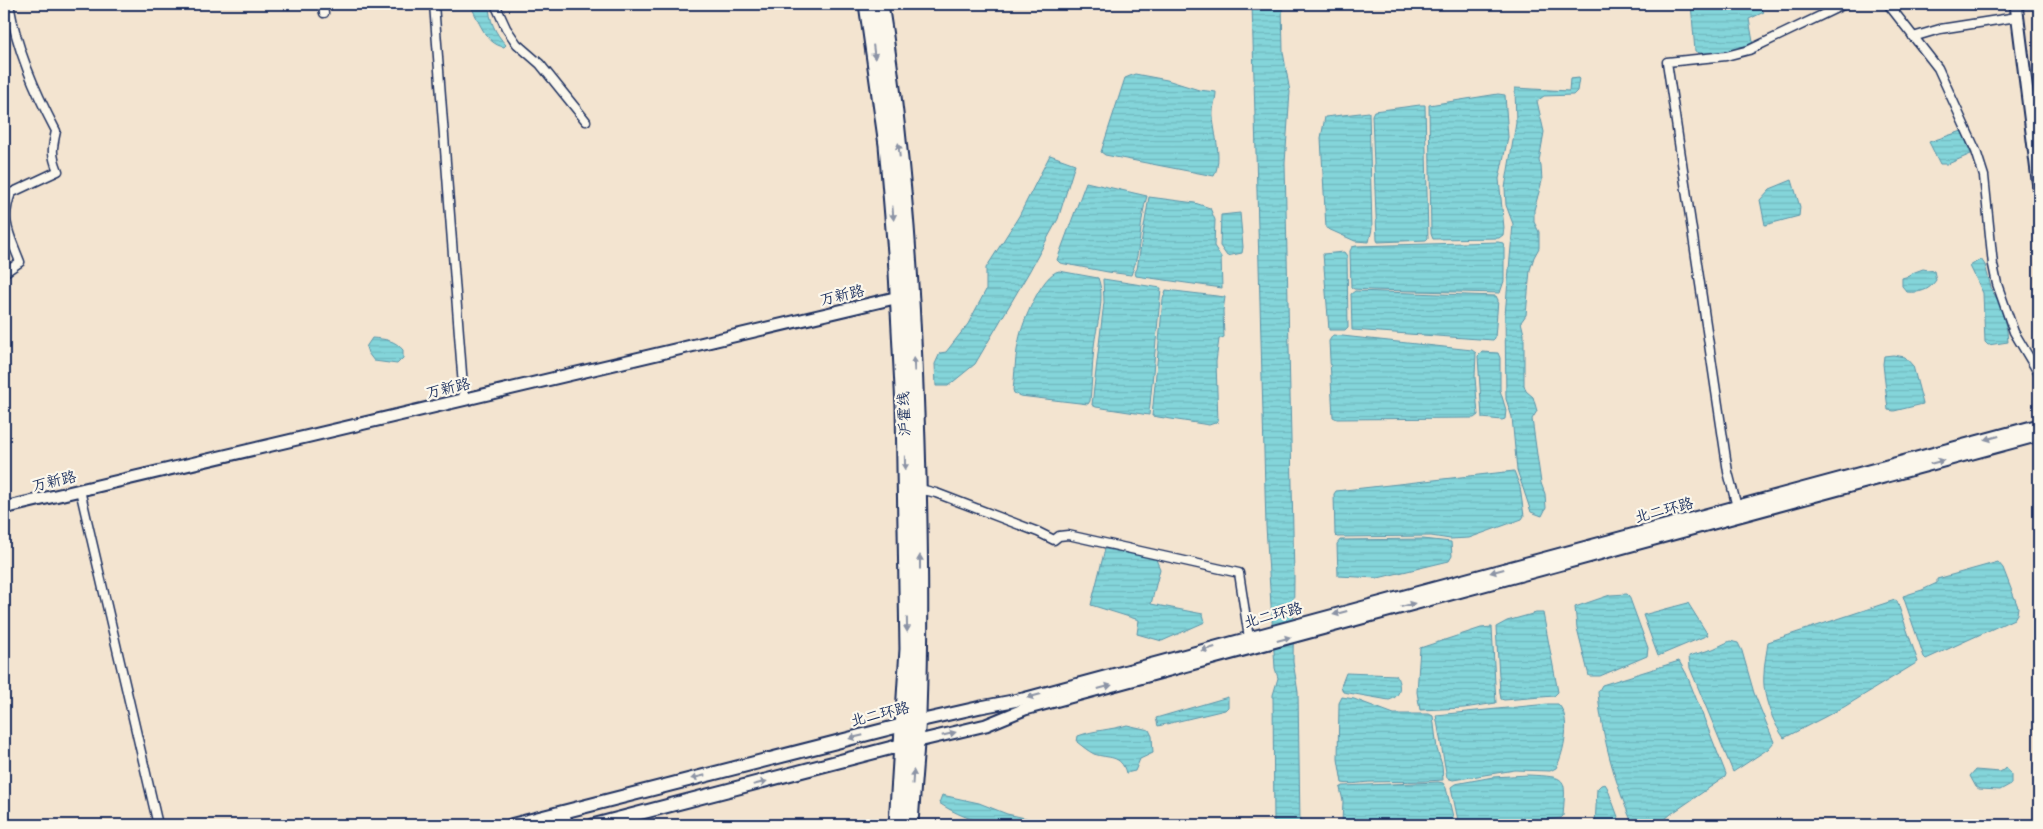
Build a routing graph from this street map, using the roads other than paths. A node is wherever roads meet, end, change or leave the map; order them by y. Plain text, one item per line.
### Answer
1 (9, 4) edge
2 (322, 4) edge
3 (434, 4) edge
4 (495, 4) edge
5 (867, 4) edge
6 (880, 4) edge
7 (1845, 4) edge
8 (1888, 4) edge
9 (2016, 4) edge
10 (324, 13) dead end
11 (2017, 17) junction
12 (1913, 37) junction
13 (586, 121) dead end
14 (2039, 188) edge
15 (4, 274) edge
16 (899, 297) junction
17 (2039, 374) edge
18 (464, 400) junction
19 (2039, 425) edge
20 (2039, 435) edge
21 (920, 489) junction
22 (80, 490) junction
23 (1737, 507) junction
24 (4, 508) edge
25 (1309, 627) junction
26 (1254, 640) junction
27 (910, 723) junction
28 (909, 744) junction
29 (563, 812) junction
30 (158, 825) edge
31 (512, 825) edge
32 (567, 825) edge
33 (594, 825) edge
34 (896, 825) edge
35 (910, 825) edge

1 - 15 street
2 - 10 street
3 - 18 street
4 - 13 street
5 -> 16 highway, 沪霍线
21 -> 6 highway, 沪霍线
7 - 23 street
8 - 12 street
9 - 11 main road
11 - 12 street
11 - 14 main road
12 - 17 street
16 - 18 main road, 万新路
16 -> 27 highway, 沪霍线
18 - 22 main road, 万新路
19 -> 23 main road, 北二环路
25 -> 20 main road, 北二环路
21 - 26 street
27 -> 21 highway, 沪霍线
22 - 24 main road, 万新路
22 - 30 street
23 -> 25 main road, 北二环路
25 - 26 main road, 北二环路
26 -> 27 main road, 北二环路
28 -> 26 main road, 北二环路
27 - 28 highway, 沪霍线
27 -> 29 main road, 北二环路
33 -> 28 main road, 北二环路
28 - 34 highway, 沪霍线
35 -> 28 highway, 沪霍线
29 - 31 main road, 北二环路
29 - 32 main road

